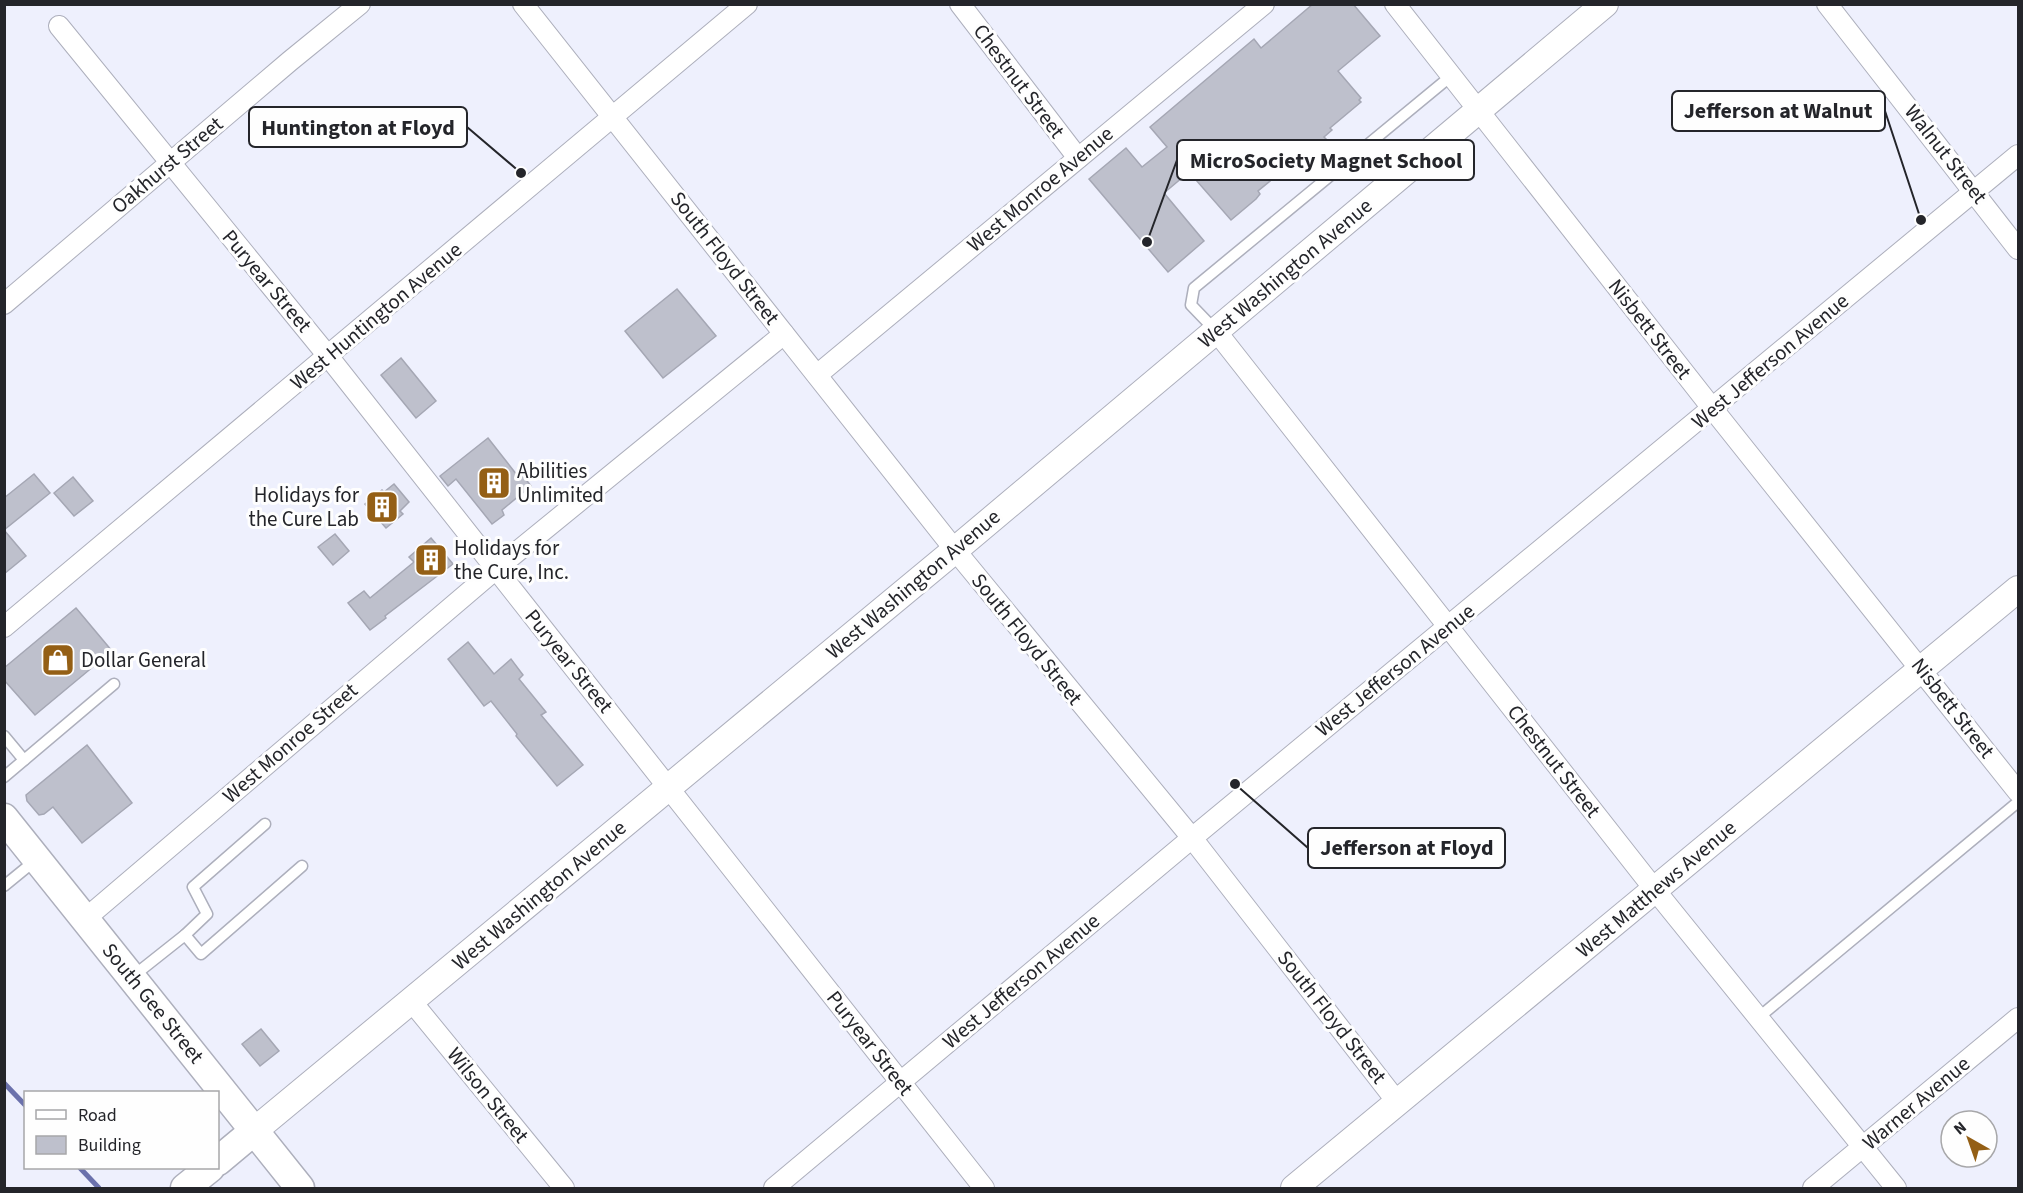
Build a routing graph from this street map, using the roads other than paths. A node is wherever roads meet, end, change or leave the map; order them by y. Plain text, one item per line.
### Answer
1 (360, 4) edge
2 (523, 4) edge
3 (747, 4) edge
4 (960, 4) edge
5 (1264, 4) edge
6 (1395, 4) edge
7 (1605, 4) edge
8 (1827, 4) edge
9 (58, 26) dead end
10 (1451, 76) junction
11 (1478, 110) junction
12 (612, 116) junction
13 (2019, 155) edge
14 (1078, 158) junction
15 (169, 164) junction
16 (1975, 191) junction
17 (2019, 249) edge
18 (4, 304) edge
19 (1216, 331) junction
20 (784, 334) junction
21 (328, 356) junction
22 (817, 375) junction
23 (1712, 408) junction
24 (955, 550) junction
25 (496, 569) junction
26 (2019, 589) edge
27 (4, 627) edge
28 (1448, 627) junction
29 (1922, 669) junction
30 (114, 684) dead end
31 (4, 736) edge
32 (24, 760) junction
33 (4, 777) edge
34 (669, 786) junction
35 (2019, 792) edge
36 (2019, 801) edge
37 (4, 818) edge
38 (265, 824) dead end
39 (1192, 838) junction
40 (37, 859) junction
41 (302, 866) dead end
42 (4, 886) edge
43 (1655, 890) junction
44 (85, 919) junction
45 (184, 935) junction
46 (132, 978) junction
47 (412, 1002) junction
48 (2019, 1017) edge
49 (1758, 1018) junction
50 (197, 1059) junction
51 (901, 1082) junction
52 (202, 1091) edge
53 (1398, 1103) junction
54 (254, 1131) junction
55 (1862, 1147) junction
56 (219, 1160) edge
57 (190, 1169) edge
58 (208, 1169) edge
59 (184, 1188) edge
60 (300, 1188) edge
61 (564, 1188) edge
62 (774, 1188) edge
63 (984, 1188) edge
64 (1294, 1188) edge
65 (1813, 1188) edge
66 (1896, 1188) edge

1 - 15 street, Oakhurst Street
2 - 12 street, South Floyd Street
3 - 12 street, West Huntington Avenue
4 - 14 street, Chestnut Street
5 - 14 street, West Monroe Avenue
6 - 10 street, Nisbett Street
7 - 11 street, West Washington Avenue
8 - 16 street, Walnut Street
9 - 15 street, Puryear Street
10 - 11 street, Nisbett Street
10 - 19 lane
11 - 19 street, West Washington Avenue
11 - 23 street, Nisbett Street
12 - 20 street, South Floyd Street
12 - 21 street, West Huntington Avenue
13 - 16 street, West Jefferson Avenue
14 - 22 street, West Monroe Avenue
15 - 18 street, Oakhurst Street
15 - 21 street, Puryear Street
16 - 17 street, Walnut Street
16 - 23 street, West Jefferson Avenue
19 - 24 street, West Washington Avenue
19 - 28 street, Chestnut Street
20 - 22 street, South Floyd Street
20 - 25 street
21 - 25 street, Puryear Street
21 - 27 street, West Huntington Avenue
22 - 24 street, South Floyd Street
23 - 28 street, West Jefferson Avenue
23 - 29 street, Nisbett Street
24 - 34 street, West Washington Avenue
24 - 39 street, South Floyd Street
25 - 34 street, Puryear Street
25 - 44 street, West Monroe Street
26 - 29 street, West Matthews Avenue
28 - 39 street, West Jefferson Avenue
28 - 43 street, Chestnut Street
29 - 35 street, Nisbett Street
29 - 43 street, West Matthews Avenue
30 - 32 lane
31 - 32 lane
32 - 33 lane
34 - 47 street, West Washington Avenue
34 - 51 street, Puryear Street
36 - 49 lane
37 - 40 main road, South Gee Street
38 - 45 lane
39 - 51 street, West Jefferson Avenue
39 - 53 street, South Floyd Street
40 - 42 lane
40 - 44 main road, South Gee Street
41 - 45 lane
43 - 49 street, Chestnut Street
43 - 53 street, West Matthews Avenue
44 - 46 main road, South Gee Street
45 - 46 lane
46 - 50 main road, South Gee Street
47 - 54 street, West Washington Avenue
47 - 61 street, Wilson Street
48 - 55 street, Warner Avenue
49 - 55 street, Chestnut Street
50 - 52 main road
50 - 54 main road, South Gee Street
51 - 62 street, West Jefferson Avenue
51 - 63 street, Puryear Street
53 - 64 street, West Matthews Avenue
54 - 56 main road, West Washington Avenue
54 - 60 main road, South Gee Street
55 - 65 street, Warner Avenue
55 - 66 street, Chestnut Street
57 - 59 main road
58 - 59 main road

